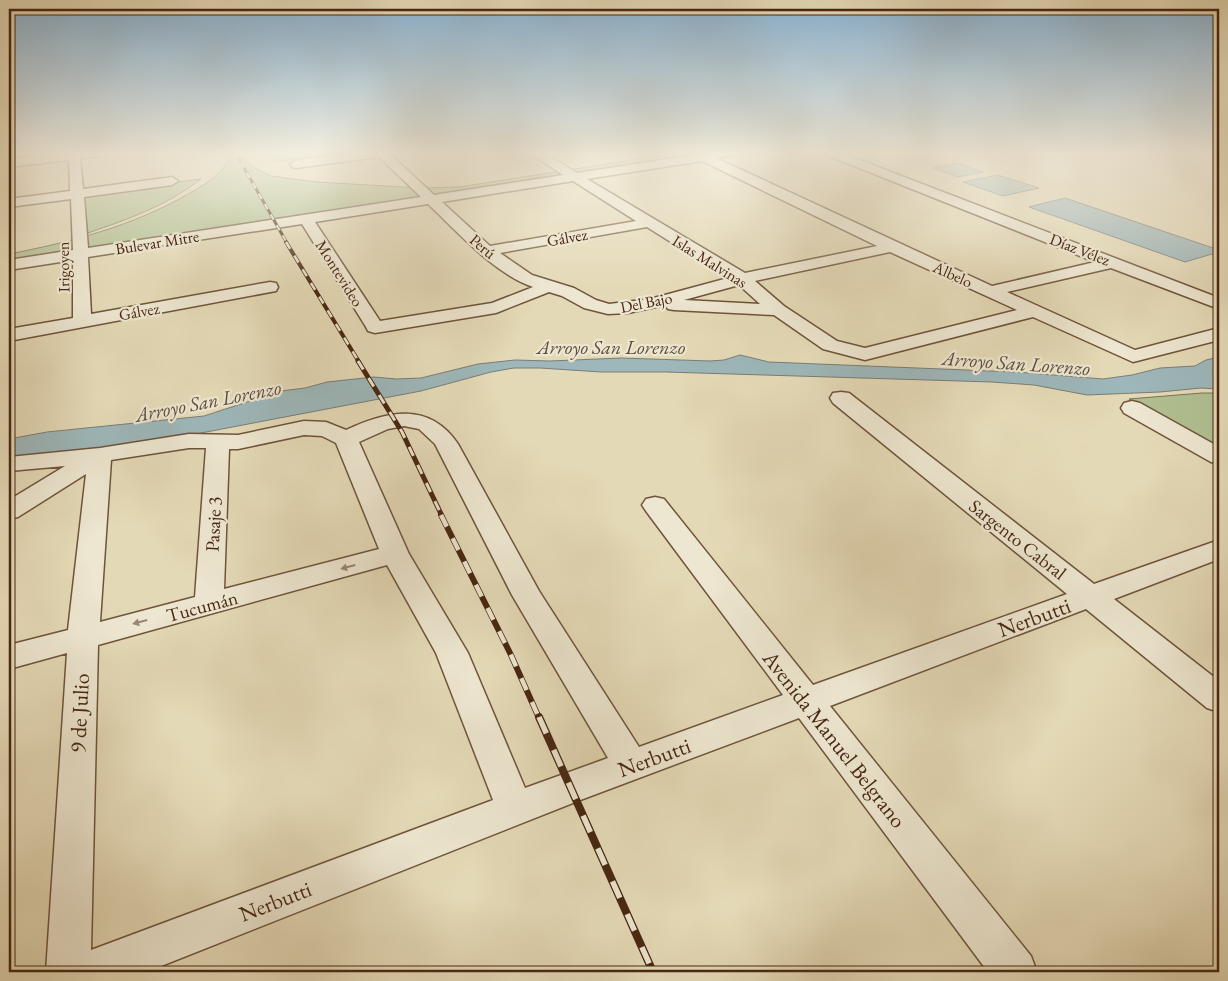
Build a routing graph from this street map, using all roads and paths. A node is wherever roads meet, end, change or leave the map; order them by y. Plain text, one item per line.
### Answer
1 (48, 198) edge
2 (76, 198) edge
3 (430, 198) edge
4 (444, 198) edge
5 (608, 198) edge
6 (789, 198) edge
7 (947, 198) edge
8 (432, 200) junction
9 (9, 203) edge
10 (306, 218) junction
11 (648, 223) junction
12 (892, 247) junction
13 (79, 249) junction
14 (487, 251) junction
15 (9, 255) edge
16 (1114, 262) junction
17 (9, 265) edge
18 (742, 279) junction
19 (270, 287) dead end
20 (548, 288) junction
21 (991, 292) junction
22 (651, 304) junction
23 (1219, 304) edge
24 (778, 310) junction
25 (1036, 311) junction
26 (82, 321) junction
27 (1219, 334) edge
28 (9, 335) edge
29 (841, 398) dead end
30 (1132, 408) dead end
31 (346, 439) junction
32 (218, 443) junction
33 (100, 455) junction
34 (1219, 457) edge
35 (9, 464) edge
36 (655, 505) dead end
37 (9, 511) edge
38 (1219, 549) edge
39 (395, 554) junction
40 (1090, 596) junction
41 (209, 604) junction
42 (83, 637) junction
43 (9, 657) edge
44 (1219, 699) edge
45 (806, 701) junction
46 (632, 766) junction
47 (515, 810) junction
48 (68, 972) edge
49 (91, 972) edge
50 (1015, 972) edge

1 - 9 street
2 - 13 street, Irigoyen
3 - 8 street, Perú
4 - 8 street, Bulevar Mitre
5 - 11 street, Islas Malvinas
6 - 12 street, Albelo
7 - 16 street, Díaz Vélez
8 - 10 street, Bulevar Mitre
8 - 14 street, Perú
10 - 13 street, Bulevar Mitre
10 - 20 street, Montevideo
11 - 14 street, Gálvez
11 - 18 street, Islas Malvinas
12 - 18 street, Del Bajo
12 - 21 street, Albelo
13 - 15 street, Bulevar Mitre
13 - 17 street, Bulevar Mitre
13 - 26 street, Irigoyen
14 - 20 street, Perú
16 - 21 street
16 - 23 street, Díaz Vélez
18 - 22 street, Del Bajo
18 - 24 street, Islas Malvinas
19 - 26 street, Gálvez
20 - 22 street, Del Bajo
21 - 25 street, Albelo
22 - 24 street
24 - 25 street, Islas Malvinas
25 - 27 street, Albelo
26 - 28 street, Gálvez
29 - 40 street, Sargento Cabral
30 - 34 street
31 - 32 street
31 - 39 street
31 - 46 street
32 - 33 street
32 - 41 street, Pasaje 3
33 - 35 street
33 - 37 street
33 - 42 street, 9 de Julio
36 - 45 street, Avenida Manuel Belgrano
38 - 40 street, Nerbutti
39 -> 41 street, Tucumán
39 - 47 street
40 - 44 street, Sargento Cabral
40 - 45 street, Nerbutti
41 -> 42 street, Tucumán
42 - 43 street, Tucumán
42 - 48 street, 9 de Julio
45 - 46 street, Nerbutti
45 - 50 street, Avenida Manuel Belgrano
46 - 47 street, Nerbutti
47 - 49 street, Nerbutti

